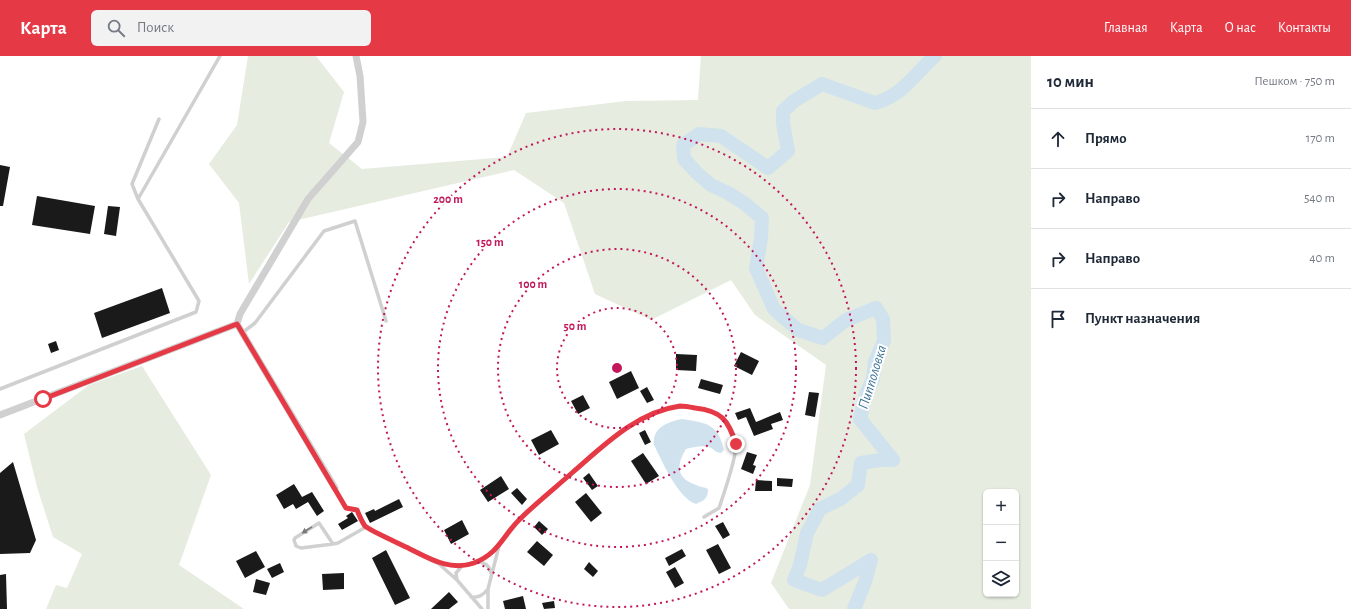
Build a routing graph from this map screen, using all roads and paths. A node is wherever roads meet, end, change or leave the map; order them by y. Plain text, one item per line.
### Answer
1 (220, 56) edge
2 (356, 56) edge
3 (159, 119) dead end
4 (138, 199) junction
5 (386, 322) dead end
6 (237, 324) junction
7 (242, 333) junction
8 (0, 389) edge
9 (0, 415) edge
10 (335, 488) joint
11 (704, 517) dead end
12 (366, 527) junction
13 (332, 544) junction
14 (499, 546) junction
15 (477, 561) junction
16 (439, 564) junction
17 (463, 564) junction
18 (491, 574) junction
19 (457, 580) junction
20 (488, 589) junction
21 (470, 596) junction
22 (482, 609) edge
23 (488, 609) edge

1 - 4 lane
2 - 6 street
3 - 4 lane
4 - 8 lane
5 - 7 lane
6 - 7 street
6 - 9 street
7 - 10 street
10 - 12 lane
11 - 14 lane
12 - 13 lane
12 - 16 lane
13 -> 13 lane
14 - 15 lane
14 - 18 lane
15 - 17 lane
15 - 18 lane
16 - 17 lane
16 - 19 lane
17 - 19 lane
18 - 20 lane
19 - 21 lane
20 - 21 lane
20 - 23 lane
21 - 22 lane

